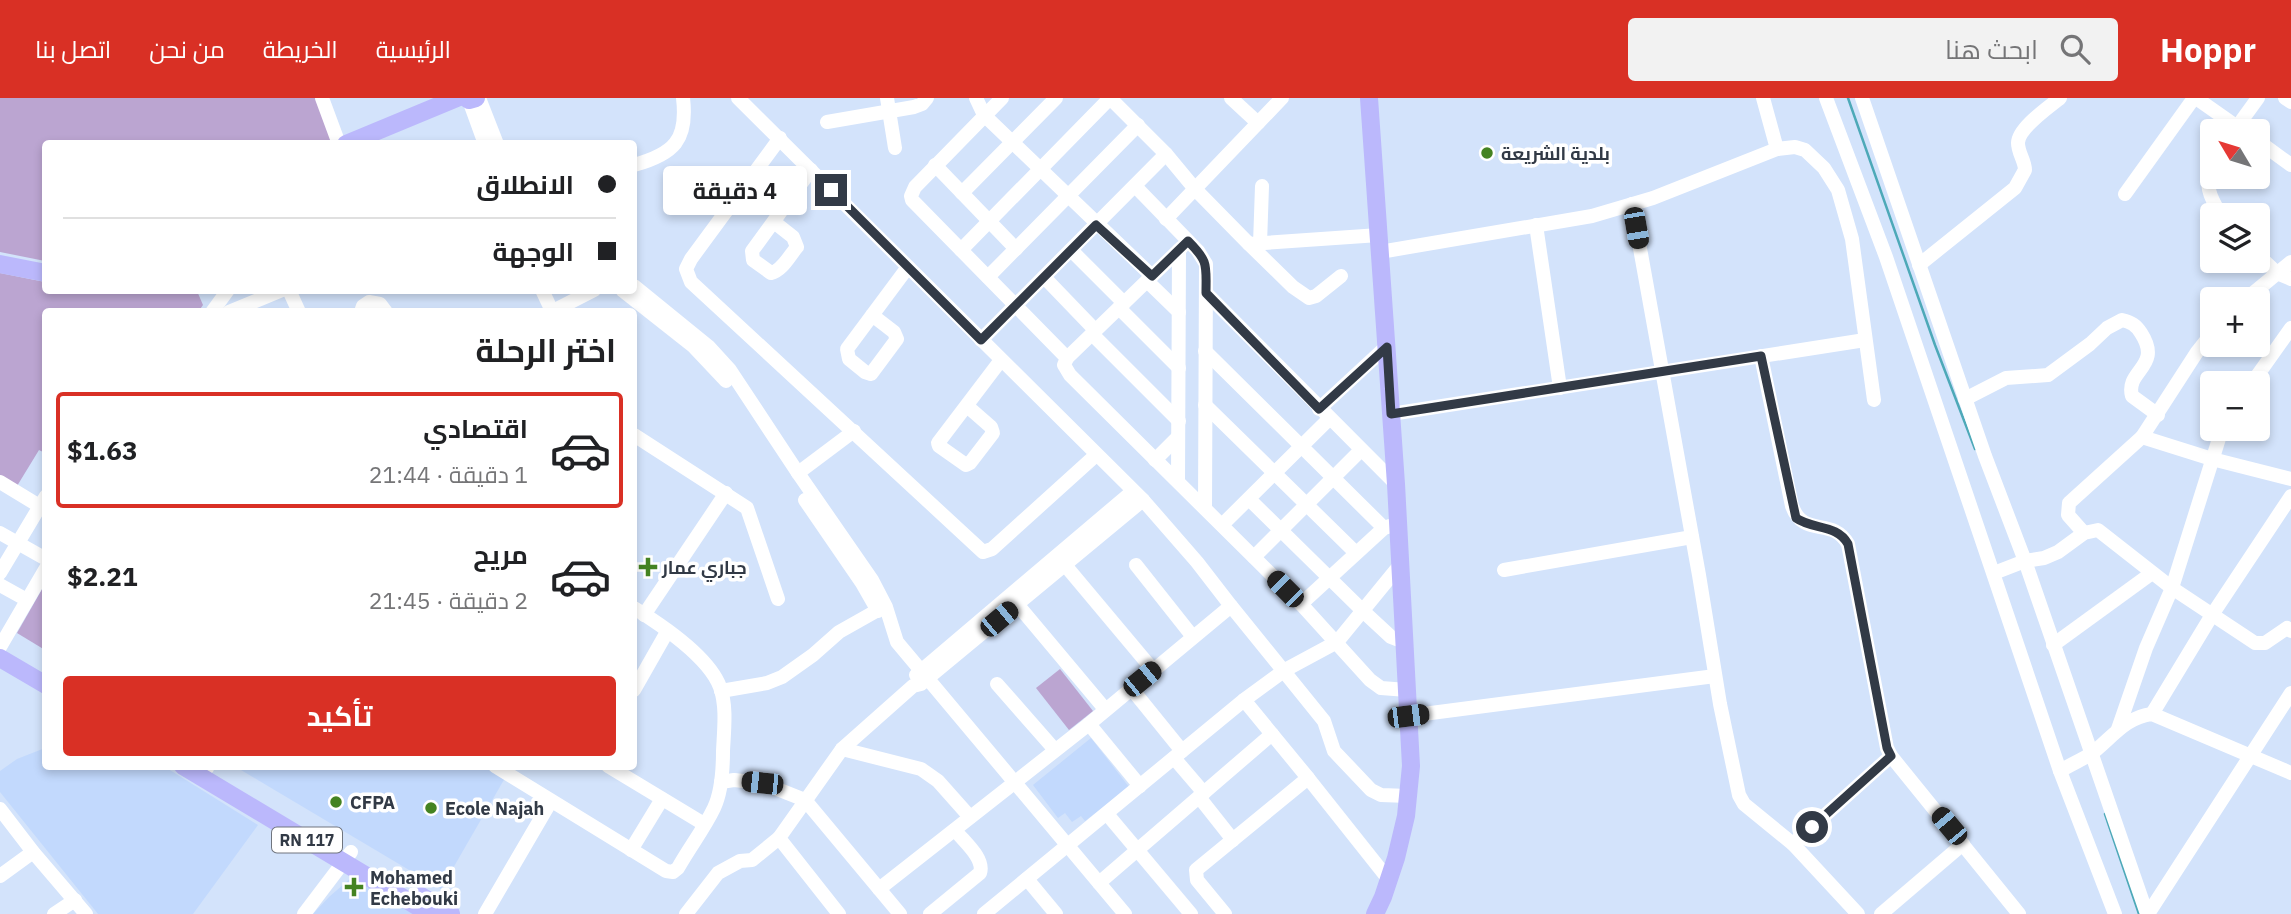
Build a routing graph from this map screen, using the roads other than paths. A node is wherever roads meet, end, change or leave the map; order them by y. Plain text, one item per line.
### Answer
1 (322, 98) edge
2 (470, 98) edge
3 (683, 98) edge
4 (738, 98) edge
5 (927, 98) edge
6 (976, 98) edge
7 (1002, 98) edge
8 (1056, 98) edge
9 (1110, 98) edge
10 (1231, 98) edge
11 (1282, 98) edge
12 (1369, 98) edge
13 (1763, 98) edge
14 (1826, 98) edge
15 (1863, 98) edge
16 (2060, 98) edge
17 (2195, 98) edge
18 (2258, 98) edge
19 (2285, 98) edge
20 (2291, 102) edge
21 (888, 105) edge
22 (984, 115) junction
23 (2223, 119) edge
24 (2245, 119) edge
25 (827, 122) dead end
26 (1258, 124) junction
27 (1138, 125) junction
28 (780, 138) junction
29 (337, 140) edge
30 (357, 140) edge
31 (484, 140) edge
32 (495, 140) edge
33 (1014, 142) junction
34 (895, 148) dead end
35 (1777, 149) junction
36 (2270, 150) edge
37 (1166, 154) junction
38 (637, 164) edge
39 (935, 165) junction
40 (2291, 165) edge
41 (811, 170) junction
42 (1040, 170) junction
43 (1135, 186) junction
44 (1262, 186) dead end
45 (1195, 189) junction
46 (962, 193) junction
47 (2125, 194) dead end
48 (1069, 198) junction
49 (1632, 204) junction
50 (1167, 219) junction
51 (989, 221) junction
52 (774, 222) dead end
53 (1096, 225) junction
54 (1536, 225) junction
55 (1254, 244) junction
56 (1379, 244) junction
57 (1184, 245) junction
58 (1016, 249) junction
59 (961, 250) junction
60 (1071, 250) junction
61 (2291, 262) edge
62 (0, 264) edge
63 (1919, 265) junction
64 (908, 267) junction
65 (2270, 267) edge
66 (42, 272) edge
67 (2277, 273) junction
68 (1341, 276) dead end
69 (988, 277) junction
70 (1044, 277) junction
71 (1149, 279) junction
72 (2291, 279) edge
73 (2260, 287) edge
74 (637, 288) edge
75 (1206, 293) junction
76 (274, 294) edge
77 (627, 294) edge
78 (580, 295) edge
79 (365, 301) edge
80 (1016, 305) junction
81 (1121, 305) junction
82 (251, 306) edge
83 (383, 308) edge
84 (557, 308) edge
85 (1179, 312) junction
86 (873, 315) dead end
87 (2291, 328) edge
88 (1094, 332) junction
89 (981, 340) junction
90 (1865, 340) junction
91 (1387, 347) junction
92 (2200, 348) edge
93 (1205, 351) junction
94 (1761, 356) junction
95 (1067, 358) junction
96 (1001, 360) junction
97 (1179, 368) junction
98 (2261, 371) edge
99 (1661, 372) junction
100 (1560, 388) junction
101 (1965, 399) junction
102 (1874, 400) dead end
103 (1205, 405) junction
104 (967, 406) dead end
105 (1324, 414) junction
106 (1391, 414) junction
107 (2158, 415) junction
108 (1179, 421) junction
109 (854, 431) junction
110 (637, 437) edge
111 (1178, 437) junction
112 (2142, 437) junction
113 (2218, 441) edge
114 (1301, 446) junction
115 (1361, 450) junction
116 (1096, 455) junction
117 (2212, 459) junction
118 (1155, 460) junction
119 (1275, 472) junction
120 (798, 473) junction
121 (1333, 477) junction
122 (2291, 479) edge
123 (1178, 481) junction
124 (0, 483) edge
125 (1396, 484) junction
126 (726, 493) junction
127 (1138, 495) junction
128 (2291, 496) edge
129 (1249, 499) junction
130 (42, 504) edge
131 (1307, 504) junction
132 (42, 506) edge
133 (1205, 508) junction
134 (1222, 525) junction
135 (1391, 526) junction
136 (1281, 530) junction
137 (0, 533) edge
138 (2084, 533) junction
139 (1692, 537) junction
140 (18, 543) junction
141 (1356, 553) junction
142 (42, 557) edge
143 (1254, 557) junction
144 (2025, 561) junction
145 (1065, 565) junction
146 (1136, 565) dead end
147 (1400, 565) junction
148 (1504, 570) dead end
149 (0, 573) edge
150 (1994, 573) junction
151 (2152, 573) junction
152 (42, 575) edge
153 (1329, 578) junction
154 (0, 584) edge
155 (2172, 588) junction
156 (778, 599) dead end
157 (27, 600) junction
158 (1017, 604) junction
159 (1301, 604) junction
160 (1231, 606) junction
161 (878, 610) junction
162 (639, 612) edge
163 (1364, 612) junction
164 (2212, 615) junction
165 (2290, 626) edge
166 (667, 632) junction
167 (1193, 637) junction
168 (1337, 642) junction
169 (1404, 642) junction
170 (2053, 645) junction
171 (0, 646) edge
172 (0, 658) edge
173 (42, 669) edge
174 (639, 669) edge
175 (1153, 670) junction
176 (1285, 670) junction
177 (1715, 676) junction
178 (919, 679) junction
179 (42, 683) edge
180 (997, 684) dead end
181 (1131, 688) junction
182 (1407, 690) junction
183 (721, 691) junction
184 (2291, 693) edge
185 (1244, 700) junction
186 (1105, 709) junction
187 (2152, 714) junction
188 (1408, 716) junction
189 (1088, 724) junction
190 (2118, 729) junction
191 (1272, 734) junction
192 (842, 748) junction
193 (1055, 750) junction
194 (2091, 753) junction
195 (1178, 755) junction
196 (2251, 755) junction
197 (1891, 756) junction
198 (190, 770) edge
199 (212, 770) edge
200 (501, 770) edge
201 (615, 770) edge
202 (2060, 771) junction
203 (2291, 773) edge
204 (1308, 778) junction
205 (721, 782) junction
206 (1012, 785) junction
207 (1140, 786) junction
208 (1202, 795) junction
209 (1408, 796) junction
210 (662, 799) junction
211 (805, 800) junction
212 (551, 801) junction
213 (0, 808) edge
214 (1107, 814) junction
215 (970, 817) junction
216 (704, 824) junction
217 (954, 830) junction
218 (779, 838) junction
219 (1233, 840) junction
220 (1793, 844) junction
221 (1963, 844) junction
222 (1065, 848) junction
223 (631, 850) junction
224 (1138, 850) junction
225 (33, 852) junction
226 (348, 858) junction
227 (0, 876) edge
228 (1027, 879) junction
229 (1389, 880) junction
230 (1099, 883) junction
231 (879, 889) junction
232 (75, 900) junction
233 (54, 914) edge
234 (86, 914) edge
235 (304, 914) edge
236 (429, 914) edge
237 (451, 914) edge
238 (485, 914) edge
239 (686, 914) edge
240 (839, 914) edge
241 (900, 914) edge
242 (930, 914) edge
243 (984, 914) edge
244 (1056, 914) edge
245 (1115, 914) edge
246 (1125, 914) edge
247 (1191, 914) edge
248 (1225, 914) edge
249 (1374, 914) edge
250 (1858, 914) edge
251 (1881, 914) edge
252 (2019, 914) edge
253 (2115, 914) edge
254 (2147, 914) edge

1 - 29 street
2 - 30 main road
2 - 31 street
2 - 32 street
3 - 38 street
4 - 28 street
5 - 21 street
6 - 22 street
7 - 22 street
8 - 33 street
9 - 27 street
9 - 42 street
10 - 26 street
11 - 26 street
12 - 56 main road
13 - 35 street
14 - 150 street
15 - 63 street
16 - 63 street
17 - 23 street
17 - 47 street
18 - 24 street
19 - 20 street
21 - 25 street
21 - 34 street
22 - 33 street
22 - 39 street
26 - 45 street
27 - 37 street
27 - 48 street
28 - 41 street
28 - 109 street
33 - 42 street
33 - 46 street
35 - 49 street
35 - 90 street
36 - 40 street
37 - 43 street
37 - 45 street
39 - 46 street
39 - 59 street
41 - 52 street
41 - 64 street
42 - 48 street
42 - 51 street
43 - 50 street
43 - 53 street
44 - 55 street
45 - 50 street
45 - 55 street
46 - 51 street
48 - 53 street
48 - 58 street
49 - 54 street
49 - 99 street
50 - 57 street
51 - 58 street
51 - 59 street
53 - 60 street
53 - 71 street
54 - 56 street
54 - 100 street
55 - 56 street
55 - 68 street
56 - 91 main road
57 - 71 street
57 - 75 street
57 - 85 street
58 - 69 street
59 - 69 street
60 - 70 street
60 - 81 street
61 - 67 street
62 - 66 main road
63 - 101 street
64 - 86 street
64 - 89 street
65 - 67 street
67 - 72 street
67 - 73 street
69 - 80 street
70 - 80 street
70 - 88 street
71 - 81 street
71 - 85 street
74 - 120 street
75 - 93 street
75 - 105 street
76 - 82 street
77 - 161 street
78 - 84 street
79 - 83 street
80 - 89 street
80 - 95 street
81 - 88 street
81 - 97 street
85 - 97 street
87 - 98 street
88 - 95 street
88 - 108 street
89 - 96 street
90 - 94 street
90 - 102 street
91 - 105 street
91 - 106 main road
92 - 107 street
93 - 103 street
93 - 114 street
94 - 99 street
94 - 197 street
95 - 118 street
96 - 104 street
96 - 116 street
97 - 108 street
99 - 100 street
99 - 139 street
100 - 106 street
101 - 107 street
101 - 144 street
103 - 119 street
103 - 133 street
105 - 114 street
105 - 115 street
106 - 125 main road
107 - 112 street
108 - 111 street
109 - 116 street
109 - 120 street
110 - 126 street
111 - 118 street
111 - 123 street
112 - 117 street
112 - 138 street
113 - 117 street
114 - 119 street
114 - 121 street
115 - 121 street
115 - 125 street
116 - 127 street
117 - 122 street
117 - 155 street
118 - 123 street
119 - 129 street
119 - 131 street
120 - 178 street
121 - 131 street
121 - 135 street
123 - 133 street
124 - 130 street
125 - 135 main road
126 - 156 street
126 - 162 street
127 - 145 street
127 - 160 street
127 - 178 street
128 - 164 street
129 - 134 street
129 - 136 street
131 - 136 street
131 - 141 street
132 - 140 street
133 - 134 street
134 - 143 street
135 - 141 street
135 - 147 main road
136 - 143 street
136 - 153 street
137 - 140 street
138 - 144 street
138 - 151 street
139 - 148 street
139 - 177 street
140 - 142 street
140 - 149 street
141 - 153 street
143 - 159 street
144 - 150 street
144 - 170 street
145 - 158 street
145 - 175 street
146 - 167 street
147 - 163 street
147 - 169 main road
150 - 202 street
151 - 155 street
151 - 170 street
152 - 157 street
153 - 159 street
153 - 163 street
154 - 157 street
155 - 164 street
155 - 190 street
157 - 171 street
158 - 178 street
158 - 186 street
159 - 168 street
160 - 167 street
160 - 176 street
161 - 178 street
161 - 183 street
162 - 166 street
163 - 168 street
163 - 169 street
164 - 165 street
164 - 187 street
166 - 174 street
166 - 183 street
167 - 175 street
168 - 176 street
168 - 182 street
169 - 182 main road
170 - 194 street
171 - 173 main road
172 - 179 main road
175 - 181 street
176 - 185 street
176 - 209 street
177 - 188 street
177 - 220 street
178 - 192 street
178 - 206 street
180 - 193 street
181 - 186 street
181 - 195 street
182 - 188 main road
183 - 205 street
184 - 196 street
185 - 191 street
185 - 195 street
186 - 189 street
187 - 190 street
187 - 196 street
188 - 209 main road
189 - 193 street
189 - 207 street
190 - 194 street
191 - 204 street
191 - 208 street
192 - 211 street
192 - 215 street
193 - 206 street
194 - 202 street
194 - 254 street
195 - 207 street
195 - 208 street
196 - 203 street
196 - 254 street
197 - 220 street
197 - 221 street
198 - 226 main road, RN 117
199 - 226 main road, RN 117
200 - 212 street
201 - 210 street
202 - 253 street
204 - 219 street
204 - 229 street
205 - 211 street
205 - 216 street
206 - 215 street
206 - 222 street
207 - 214 street
208 - 219 street
208 - 224 street
209 - 229 main road
210 - 216 street
210 - 223 street
211 - 218 street
211 - 231 street
212 - 223 street
212 - 238 street
213 - 225 street
214 - 222 street
214 - 224 street
215 - 217 street
216 - 223 street
217 - 231 street
217 - 242 street
218 - 239 street
218 - 240 street
219 - 248 street
220 - 250 street
221 - 251 street
221 - 252 street
222 - 228 street
222 - 230 street
222 - 245 street
224 - 230 street
224 - 247 street
225 - 227 street
225 - 232 street
226 - 235 street
226 - 236 main road, RN 117
226 - 237 main road, RN 117
228 - 243 street
228 - 244 street
229 - 249 main road
230 - 246 street
231 - 241 street
232 - 233 street
232 - 234 street

